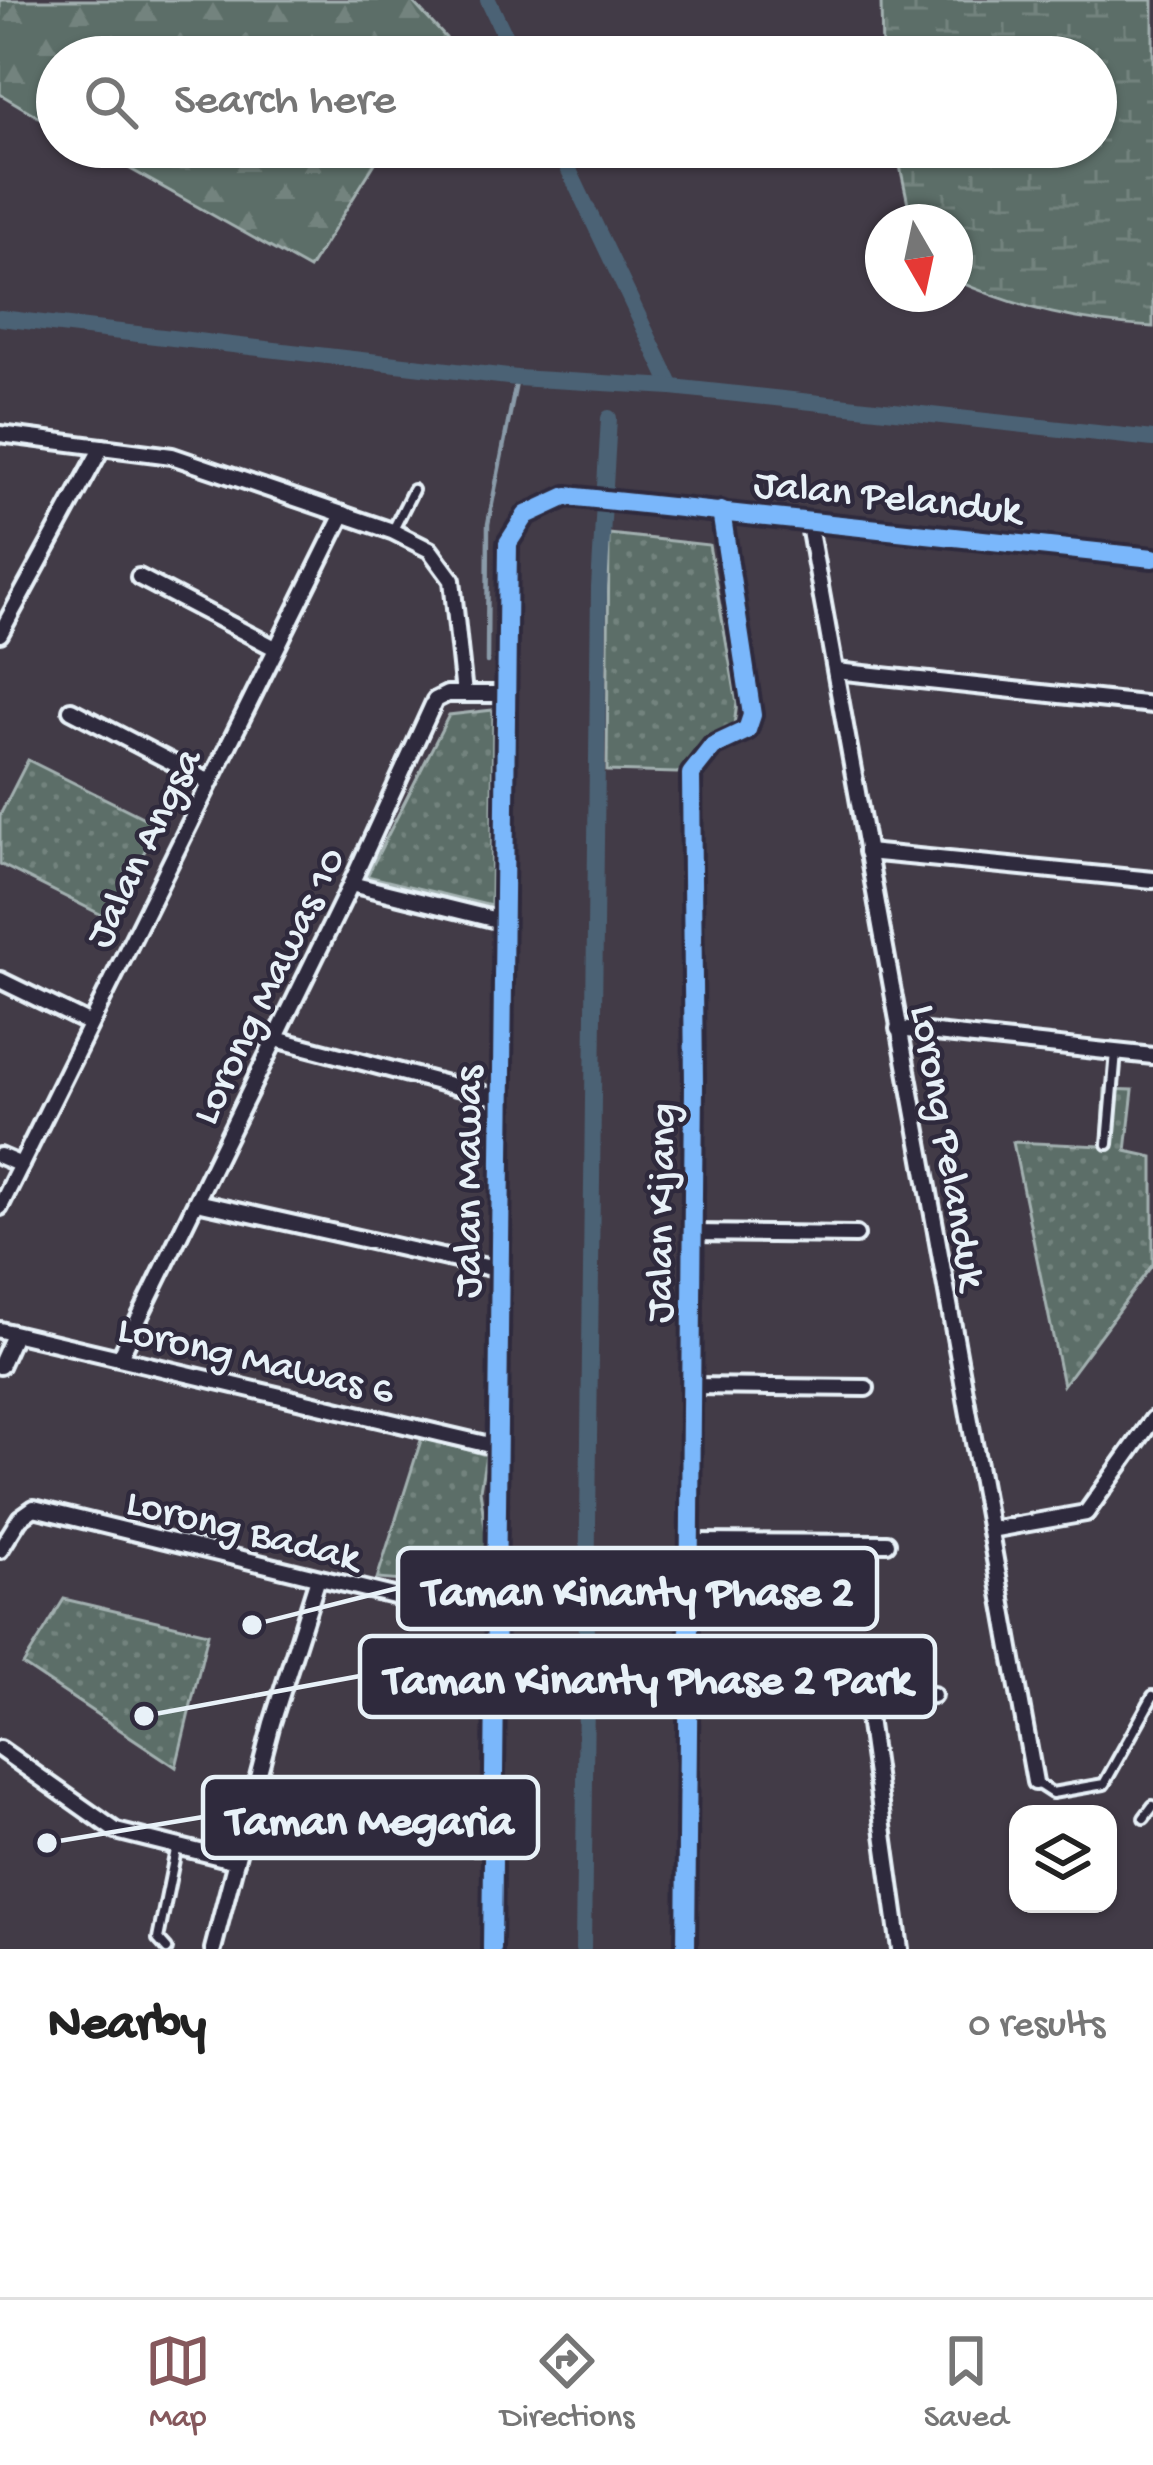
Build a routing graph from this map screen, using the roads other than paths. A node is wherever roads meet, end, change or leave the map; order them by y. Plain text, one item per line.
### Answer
1 (0, 434) edge
2 (101, 447) junction
3 (413, 490) dead end
4 (616, 499) joint
5 (721, 511) junction
6 (343, 514) junction
7 (808, 520) junction
8 (392, 531) junction
9 (1153, 558) edge
10 (139, 577) dead end
11 (0, 634) edge
12 (275, 648) junction
13 (836, 671) junction
14 (464, 694) junction
15 (502, 694) junction
16 (1153, 704) edge
17 (71, 710) dead end
18 (208, 782) junction
19 (867, 852) junction
20 (1153, 880) edge
21 (351, 884) junction
22 (501, 921) junction
23 (0, 980) edge
24 (90, 1024) junction
25 (898, 1029) junction
26 (276, 1039) junction
27 (1116, 1052) junction
28 (1153, 1056) edge
29 (499, 1098) junction
30 (1108, 1144) dead end
31 (0, 1156) edge
32 (21, 1165) junction
33 (197, 1202) junction
34 (0, 1208) edge
35 (693, 1233) junction
36 (856, 1235) dead end
37 (500, 1270) junction
38 (7, 1332) edge
39 (119, 1357) junction
40 (0, 1366) edge
41 (692, 1386) junction
42 (866, 1388) dead end
43 (1153, 1420) edge
44 (498, 1447) junction
45 (990, 1531) junction
46 (690, 1542) junction
47 (887, 1543) dead end
48 (0, 1550) edge
49 (318, 1578) junction
50 (496, 1600) junction
51 (933, 1695) dead end
52 (865, 1696) junction
53 (1153, 1696) edge
54 (689, 1699) junction
55 (0, 1749) edge
56 (1035, 1782) joint
57 (1153, 1805) edge
58 (1144, 1818) dead end
59 (342, 1845) dead end
60 (491, 1846) junction
61 (176, 1850) junction
62 (236, 1862) junction
63 (167, 1949) edge
64 (213, 1949) edge
65 (492, 1949) edge
66 (686, 1949) edge
67 (900, 1949) edge

1 - 2 street
2 - 6 street
2 - 11 street
3 - 8 lane
4 - 5 street, Jalan Pelanduk
4 - 15 street, Jalan Mawas
5 - 7 street, Jalan Pelanduk
5 - 35 street, Jalan Kijang
6 - 8 street
6 - 12 street, Jalan Angsa
7 - 9 street, Jalan Pelanduk
7 - 13 street, Lorong Pelanduk
8 - 14 street
10 - 12 street
12 - 18 street, Jalan Angsa
13 - 16 street
13 - 19 street, Lorong Pelanduk
14 - 15 street
14 - 21 street, Lorong Mawas 10
15 - 22 street, Jalan Mawas
17 - 18 street
18 - 24 street, Jalan Angsa
19 - 20 street
19 - 25 street, Lorong Pelanduk
21 - 22 street
21 - 26 street, Lorong Mawas 10
22 - 29 street, Jalan Mawas
23 - 24 street
24 - 32 street, Jalan Angsa
25 - 27 street
25 - 45 street, Lorong Pelanduk
26 - 29 street
26 - 33 street, Lorong Mawas 10
27 - 28 street
27 - 30 lane
29 - 37 street, Jalan Mawas
31 - 32 street
32 - 34 street, Jalan Angsa
33 - 37 street
33 - 39 street, Lorong Mawas 10
35 - 36 street
35 - 41 street, Jalan Kijang
37 - 44 street, Jalan Mawas
38 - 39 street, Lorong Mawas 6
38 - 40 street
39 - 44 street, Lorong Mawas 6
41 - 42 street
41 - 46 street, Jalan Kijang
43 - 45 street
44 - 50 street, Jalan Mawas
45 - 56 street, Lorong Pelanduk
46 - 47 street
46 - 54 street, Jalan Kijang
48 - 49 street, Lorong Badak
49 - 50 street, Lorong Badak
49 - 62 street
50 - 60 street, Jalan Mawas
51 - 52 street
52 - 54 street
52 - 67 street
53 - 56 lane
54 - 66 street, Jalan Kijang
55 - 61 street
57 - 58 lane
59 - 60 street
60 - 65 street, Jalan Mawas
61 - 62 street
61 - 63 lane
62 - 64 street

